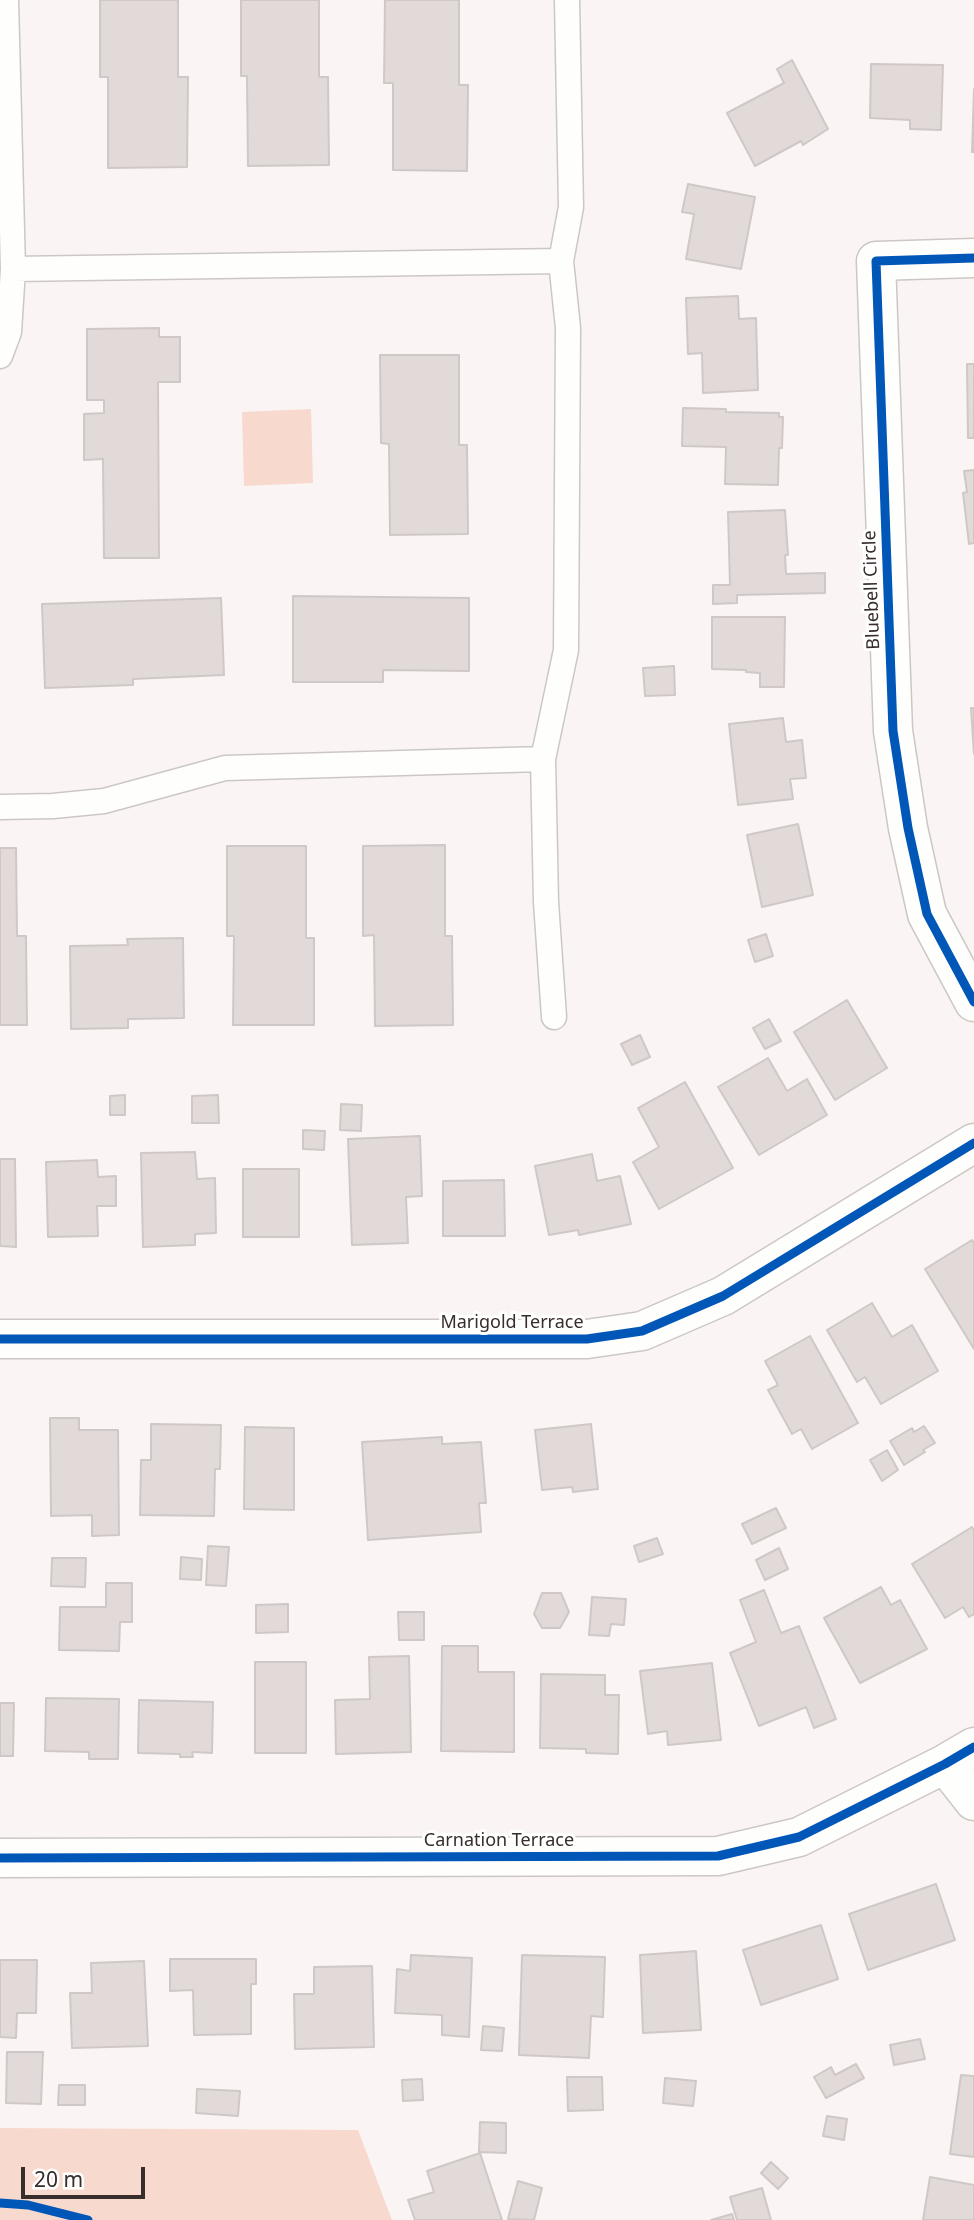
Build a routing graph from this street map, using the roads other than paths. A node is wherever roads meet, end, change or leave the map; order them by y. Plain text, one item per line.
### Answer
1 (6, 0) edge
2 (567, 0) edge
3 (974, 258) edge
4 (561, 261) junction
5 (13, 269) junction
6 (0, 356) edge
7 (543, 759) junction
8 (0, 807) edge
9 (974, 1002) edge
10 (554, 1017) dead end
11 (974, 1143) edge
12 (0, 1339) edge
13 (960, 1755) edge
14 (974, 1801) edge
15 (0, 1858) edge

1 - 5 lane
2 - 4 lane
3 - 9 street, Bluebell Circle
4 - 5 lane
4 - 7 lane
5 - 6 lane
7 - 8 lane
7 - 10 lane
11 - 12 street, Marigold Terrace
13 - 14 street
13 - 15 street, Carnation Terrace

